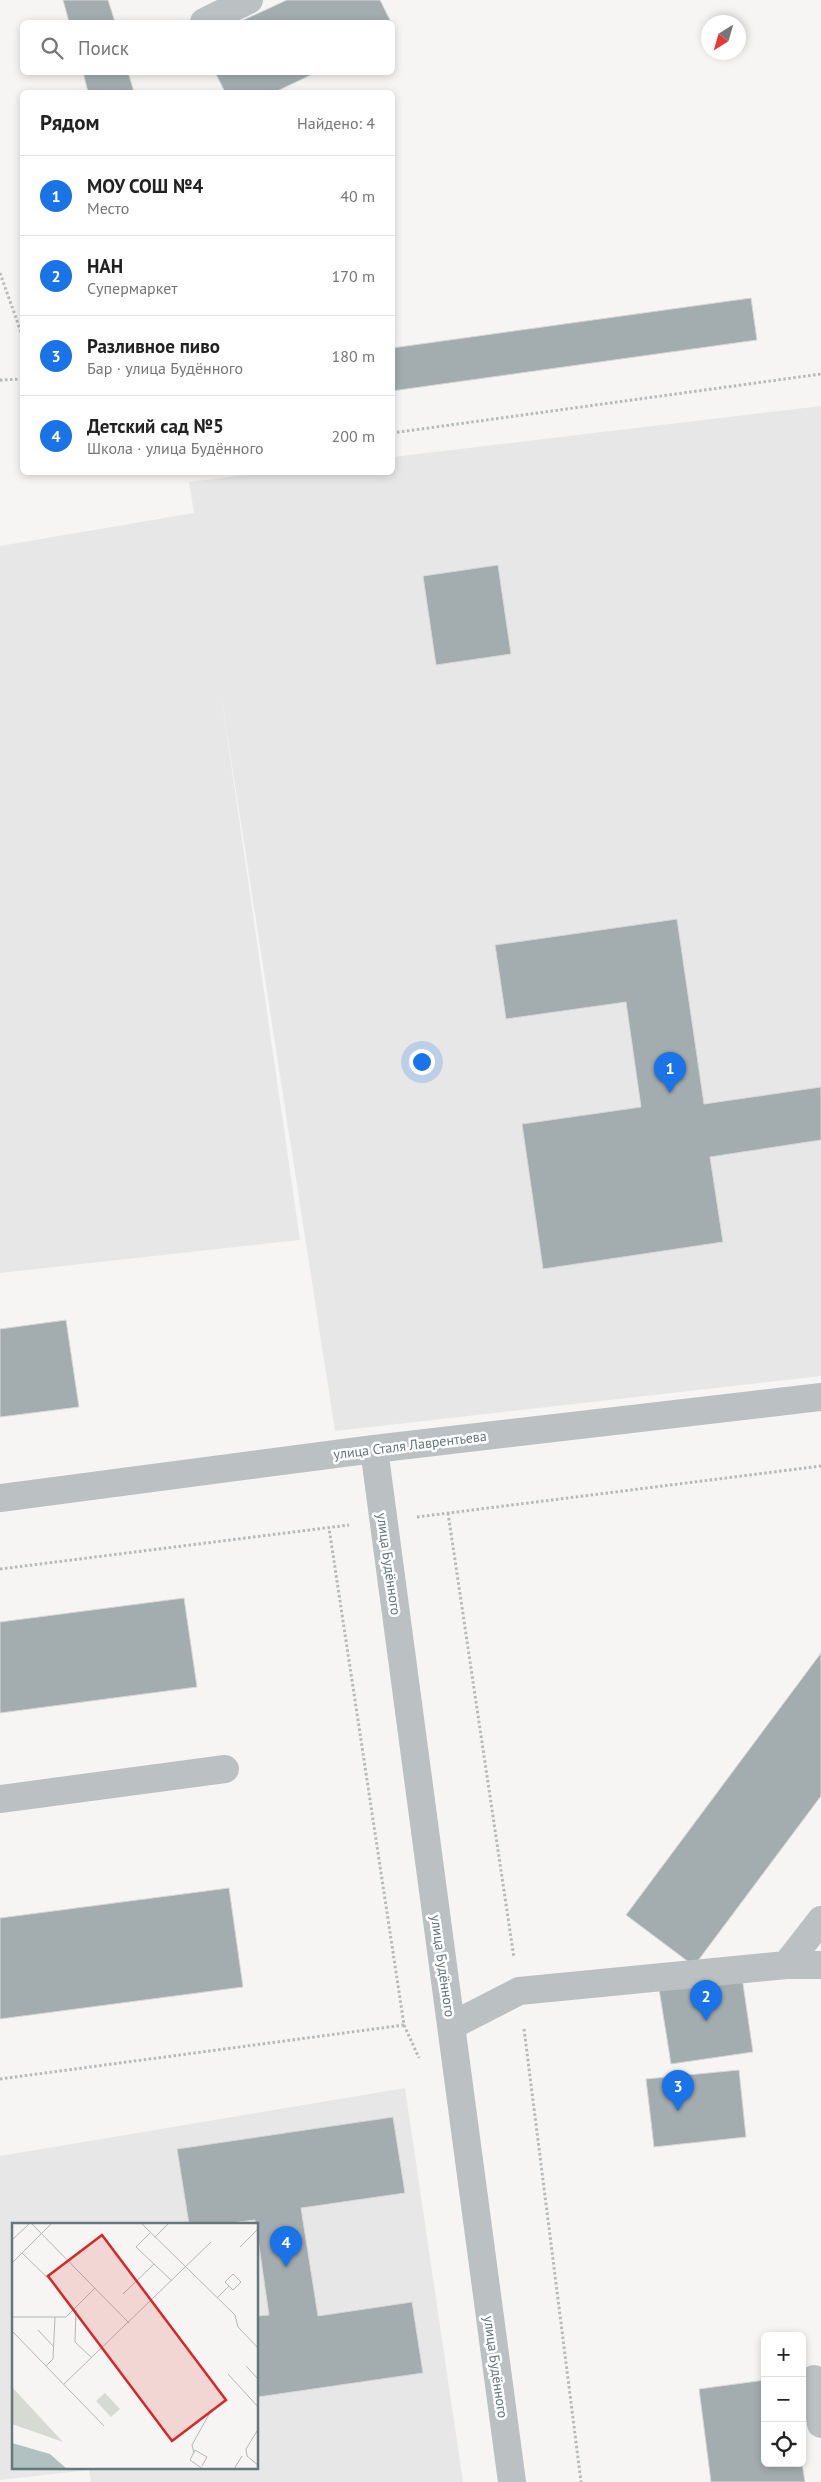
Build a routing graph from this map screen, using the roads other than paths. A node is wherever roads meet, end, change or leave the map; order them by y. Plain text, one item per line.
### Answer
1 (249, 0) edge
2 (208, 20) edge
3 (821, 1397) edge
4 (374, 1449) junction
5 (0, 1498) edge
6 (225, 1769) dead end
7 (0, 1799) edge
8 (821, 1920) edge
9 (786, 1965) junction
10 (821, 1965) edge
11 (451, 2026) junction
12 (814, 2379) dead end
13 (821, 2424) edge
14 (512, 2482) edge

1 - 2 street
3 - 4 street, улица Сталя Лаврентьева
4 - 5 street, улица Сталя Лаврентьева
4 - 11 street, улица Будённого
6 - 7 street
8 - 9 street
9 - 10 street
9 - 11 street
11 - 14 street, улица Будённого
12 - 13 street

